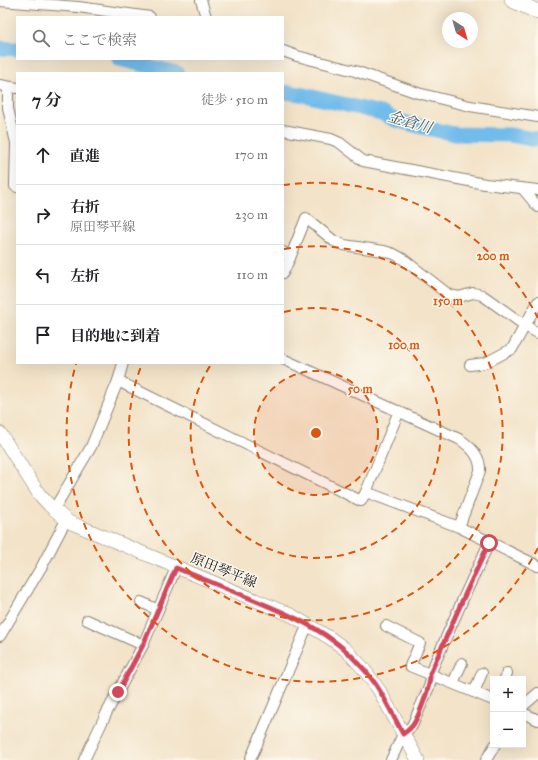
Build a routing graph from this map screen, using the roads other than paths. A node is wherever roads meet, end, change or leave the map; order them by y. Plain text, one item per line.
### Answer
1 (201, 0) edge
2 (512, 0) edge
3 (0, 1) edge
4 (538, 12) edge
5 (143, 16) edge
6 (206, 16) edge
7 (284, 51) edge
8 (8, 86) edge
9 (538, 117) edge
10 (284, 130) edge
11 (16, 142) edge
12 (16, 142) edge
13 (16, 186) edge
14 (523, 189) junction
15 (538, 190) edge
16 (538, 207) edge
17 (287, 255) edge
18 (284, 268) edge
19 (538, 302) edge
20 (525, 325) junction
21 (538, 333) edge
22 (284, 359) edge
23 (123, 364) edge
24 (470, 365) dead end
25 (118, 381) junction
26 (399, 411) junction
27 (0, 433) edge
28 (366, 492) junction
29 (54, 509) junction
30 (66, 520) junction
31 (459, 527) junction
32 (489, 543) junction
33 (538, 566) edge
34 (176, 568) junction
35 (141, 602) dead end
36 (158, 610) junction
37 (87, 620) dead end
38 (308, 624) junction
39 (386, 626) dead end
40 (0, 636) edge
41 (143, 645) junction
42 (462, 663) dead end
43 (482, 673) dead end
44 (430, 674) junction
45 (453, 683) junction
46 (474, 692) junction
47 (538, 693) edge
48 (490, 699) edge
49 (526, 703) edge
50 (526, 714) edge
51 (538, 720) edge
52 (403, 734) junction
53 (493, 748) edge
54 (84, 760) edge
55 (250, 760) edge
56 (391, 760) edge
57 (418, 760) edge
58 (486, 760) edge

1 - 6 street
2 - 4 highway
3 - 5 street
7 - 9 street
8 - 12 street
10 - 14 street
11 - 13 street
14 - 15 street
14 - 16 street
17 - 18 street
17 - 20 street
19 - 20 street
20 - 21 street
20 - 24 street
22 - 26 street
23 - 25 street
25 - 28 street
25 - 29 street
26 - 28 street
26 - 31 street
27 - 29 main road, 原田琴平線
28 - 31 street
29 - 30 main road, 原田琴平線
30 - 34 main road, 原田琴平線
30 - 40 street
31 - 32 street
32 - 33 street
32 - 44 street
34 - 36 street
34 - 38 main road, 原田琴平線
35 - 36 street
36 - 41 street
37 - 41 street
38 - 52 main road, 原田琴平線
38 - 55 street
39 - 44 street
41 - 54 street
42 - 45 street
43 - 46 street
44 - 45 street
44 - 52 street
45 - 46 street
46 - 48 street
47 - 49 street
50 - 51 street
52 - 56 street
52 - 57 main road, 原田琴平線
53 - 58 street

